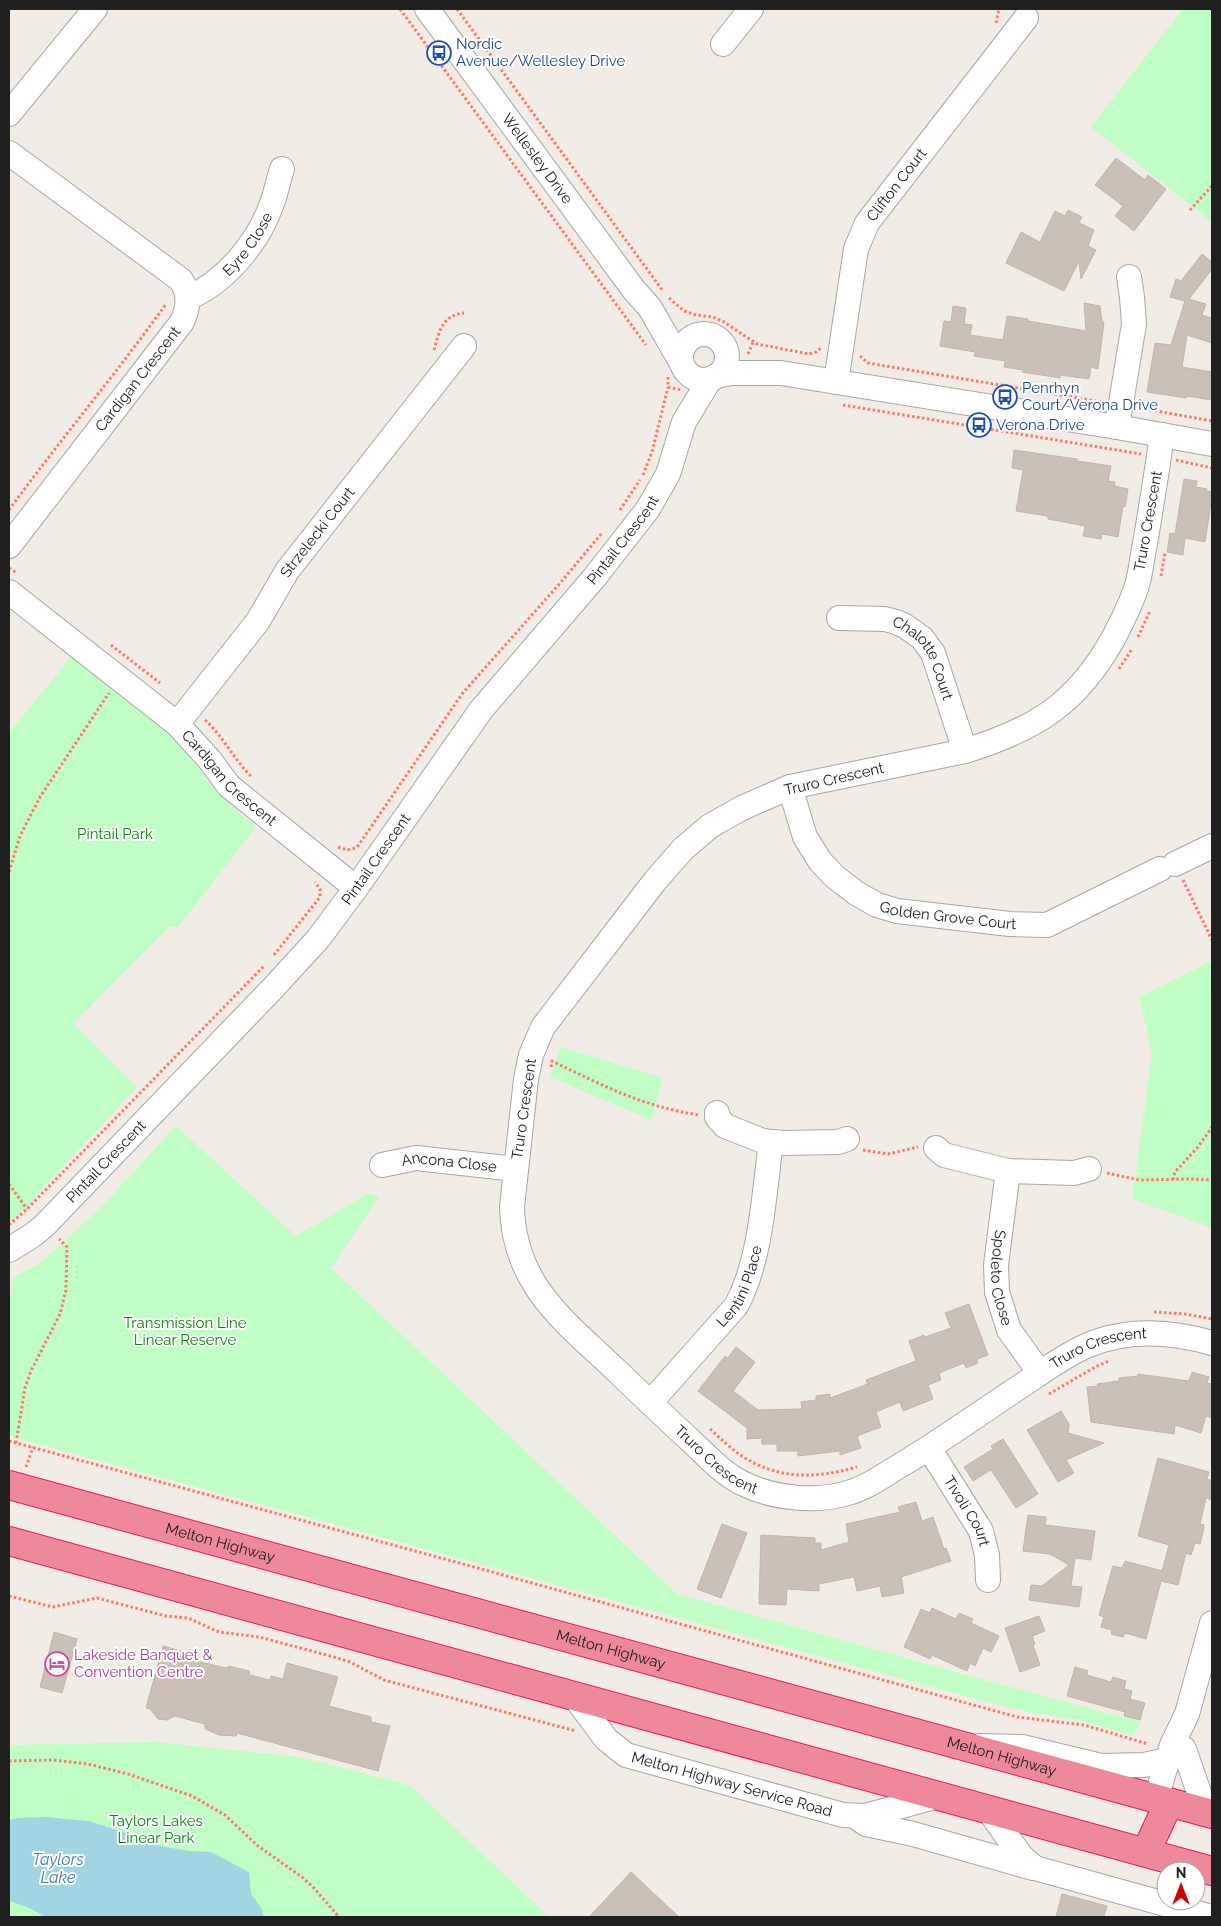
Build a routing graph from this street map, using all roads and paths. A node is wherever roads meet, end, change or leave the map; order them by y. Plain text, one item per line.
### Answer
1 (95, 9) edge
2 (400, 9) edge
3 (427, 9) edge
4 (457, 9) edge
5 (751, 9) edge
6 (1026, 18) dead end
7 (723, 44) dead end
8 (9, 114) edge
9 (9, 153) edge
10 (282, 169) dead end
11 (1212, 186) edge
12 (1190, 210) dead end
13 (1128, 277) dead end
14 (179, 299) junction
15 (650, 308) junction
16 (701, 334) junction
17 (842, 341) junction
18 (723, 343) junction
19 (464, 346) dead end
20 (650, 350) dead end
21 (683, 365) junction
22 (781, 373) junction
23 (713, 378) junction
24 (836, 382) junction
25 (668, 387) dead end
26 (1118, 416) junction
27 (1212, 421) edge
28 (684, 422) junction
29 (1162, 435) junction
30 (1212, 444) edge
31 (9, 510) edge
32 (618, 514) dead end
33 (605, 529) dead end
34 (9, 546) edge
35 (9, 568) edge
36 (16, 585) edge
37 (839, 618) dead end
38 (104, 639) dead end
39 (119, 678) junction
40 (164, 686) dead end
41 (184, 716) junction
42 (965, 751) junction
43 (257, 782) dead end
44 (790, 787) junction
45 (1212, 846) edge
46 (324, 863) junction
47 (1173, 871) junction
48 (9, 872) edge
49 (356, 888) junction
50 (1212, 940) edge
51 (528, 1068) junction
52 (717, 1115) joint
53 (1212, 1127) edge
54 (771, 1142) junction
55 (856, 1145) joint
56 (936, 1148) joint
57 (379, 1165) dead end
58 (516, 1169) junction
59 (1089, 1169) joint
60 (1008, 1171) junction
61 (1172, 1180) junction
62 (1212, 1180) edge
63 (9, 1184) edge
64 (27, 1209) junction
65 (9, 1225) edge
66 (44, 1226) junction
67 (9, 1250) edge
68 (1152, 1312) dead end
69 (1212, 1320) edge
70 (1212, 1343) edge
71 (1040, 1373) junction
72 (650, 1402) junction
73 (704, 1424) dead end
74 (9, 1441) edge
75 (16, 1443) junction
76 (929, 1448) junction
77 (858, 1466) dead end
78 (9, 1485) edge
79 (9, 1541) edge
80 (988, 1580) dead end
81 (9, 1596) edge
82 (1212, 1623) edge
83 (574, 1696) junction
84 (606, 1739) junction
85 (1149, 1744) dead end
86 (963, 1746) junction
87 (1176, 1754) junction
88 (9, 1761) edge
89 (942, 1796) junction
90 (1163, 1801) junction
91 (986, 1808) junction
92 (1209, 1813) edge
93 (856, 1817) junction
94 (1146, 1852) junction
95 (1035, 1868) junction
96 (1212, 1871) edge
97 (339, 1917) edge
98 (1212, 1917) edge

1 - 8 street
2 - 20 path
3 - 15 street, Wellesley Drive
4 - 17 path
5 - 7 street
6 - 17 street, Clifton Court
9 - 14 street
10 - 14 street, Eyre Close
11 - 12 path
13 - 26 street
14 - 31 path
14 - 34 street, Cardigan Crescent
15 - 16 street, Wellesley Drive
15 - 21 street, Wellesley Drive
16 - 18 street
16 - 21 street
17 - 24 street, Clifton Court
17 - 26 path
18 - 22 street
18 - 23 street
19 - 41 street, Strzelecki Court
21 - 23 street
21 - 28 street, Pintail Crescent
22 - 23 street
22 - 24 street
23 - 28 street, Pintail Crescent
24 - 26 street
25 - 32 path
26 - 27 path
26 - 29 street
28 - 49 street, Pintail Crescent
29 - 30 street
29 - 42 street, Truro Crescent
33 - 46 path
35 - 36 path
36 - 39 street, Cardigan Crescent
37 - 42 street, Chalotte Court
38 - 40 path
39 - 41 street, Cardigan Crescent
39 - 48 path
41 - 43 path
41 - 46 street, Cardigan Crescent
42 - 44 street, Truro Crescent
44 - 47 street, Golden Grove Court
44 - 51 street, Truro Crescent
45 - 47 street, Golden Grove Court
46 - 49 street, Cardigan Crescent
46 - 64 path
47 - 50 path
49 - 66 street, Pintail Crescent
51 - 52 path
51 - 58 street, Truro Crescent
52 - 54 street
53 - 61 path
54 - 55 street
54 - 72 street, Lentini Place
55 - 56 path
56 - 60 street
57 - 58 street, Ancona Close
58 - 72 street, Truro Crescent
59 - 60 street
59 - 61 path
60 - 71 street, Spoleto Close
61 - 62 path
63 - 64 path
64 - 65 path
64 - 66 path
66 - 67 street, Pintail Crescent
66 - 75 path
68 - 69 path
70 - 71 street, Truro Crescent
71 - 76 street, Truro Crescent
72 - 76 street, Truro Crescent
73 - 77 path
74 - 75 path
75 - 85 path
76 - 80 street, Tivoli Court
78 - 86 highway, Melton Highway
79 - 83 highway
81 - 84 path
82 - 87 street
83 - 84 street, Melton Highway Service Road
83 - 89 highway
84 - 93 street, Melton Highway Service Road
86 - 87 street
86 - 90 highway, Melton Highway
87 - 90 street
87 - 92 street
88 - 97 path
89 - 91 highway
89 - 93 street, Melton Highway Service Road
90 - 92 highway, Melton Highway
90 - 94 highway
91 - 94 highway
91 - 95 street, Melton Highway Service Road
93 - 95 street, Melton Highway Service Road
94 - 96 highway
95 - 98 street, Melton Highway Service Road

